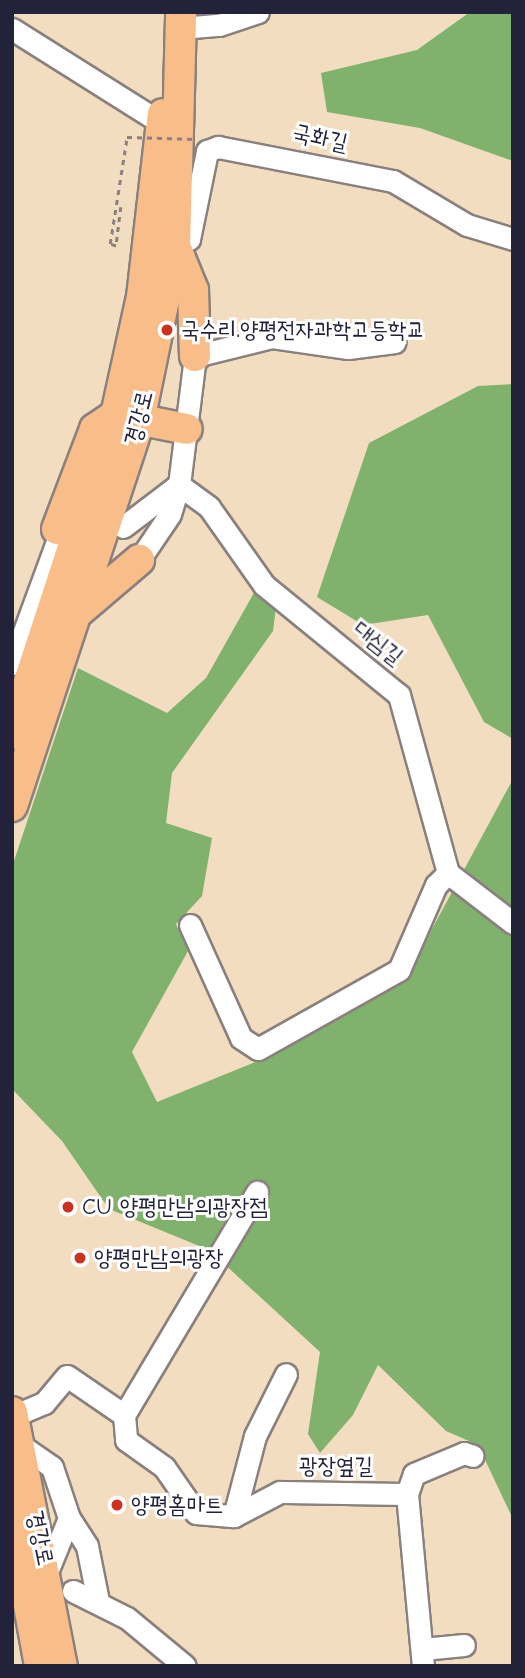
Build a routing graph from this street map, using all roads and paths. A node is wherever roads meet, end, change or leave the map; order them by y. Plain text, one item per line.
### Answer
1 (258, 12) edge
2 (175, 17) edge
3 (12, 29) edge
4 (163, 124) junction
5 (197, 139) dead end
6 (121, 207) dead end
7 (513, 239) edge
8 (175, 246) junction
9 (395, 342) dead end
10 (195, 356) junction
11 (128, 418) junction
12 (187, 429) junction
13 (178, 485) junction
14 (123, 527) dead end
15 (59, 530) joint
16 (139, 560) joint
17 (79, 611) junction
18 (48, 635) junction
19 (12, 664) edge
20 (12, 682) edge
21 (12, 734) edge
22 (12, 806) edge
23 (448, 873) junction
24 (513, 923) edge
25 (190, 925) dead end
26 (257, 1192) dead end
27 (286, 1374) dead end
28 (124, 1415) junction
29 (15, 1424) edge
30 (473, 1456) dead end
31 (407, 1494) junction
32 (12, 1513) edge
33 (234, 1516) junction
34 (69, 1518) junction
35 (47, 1572) junction
36 (73, 1591) dead end
37 (98, 1601) junction
38 (464, 1645) dead end
39 (423, 1657) edge
40 (40, 1666) edge
41 (62, 1666) edge
42 (185, 1666) edge

1 - 2 street
2 - 4 highway, 경강로
2 - 8 highway, 경강로
3 - 4 street
4 - 11 highway, 경강로
5 - 6 path, bridge
7 - 8 street, 국화길
8 - 10 highway
8 - 11 highway, 경강로
9 - 10 street
10 - 12 street
11 - 12 highway
11 - 15 highway
11 - 17 highway, 경강로
11 - 18 highway, 경강로
12 - 13 street
13 - 14 street
13 - 16 street
13 - 23 street, 대심길
15 - 19 street
16 - 17 highway
17 - 22 highway, 경강로
18 - 20 highway
18 - 21 highway, 경강로
23 - 24 street
23 - 25 street
26 - 28 street
27 - 33 street
28 - 29 street
28 - 33 street
29 - 34 street
29 - 35 highway, 경강로
30 - 31 street
31 - 33 street, 광장옆길
31 - 39 street
32 - 40 highway, 경강로
34 - 35 street
34 - 37 street
35 - 41 highway, 경강로
36 - 37 street
37 - 42 street
38 - 39 street

